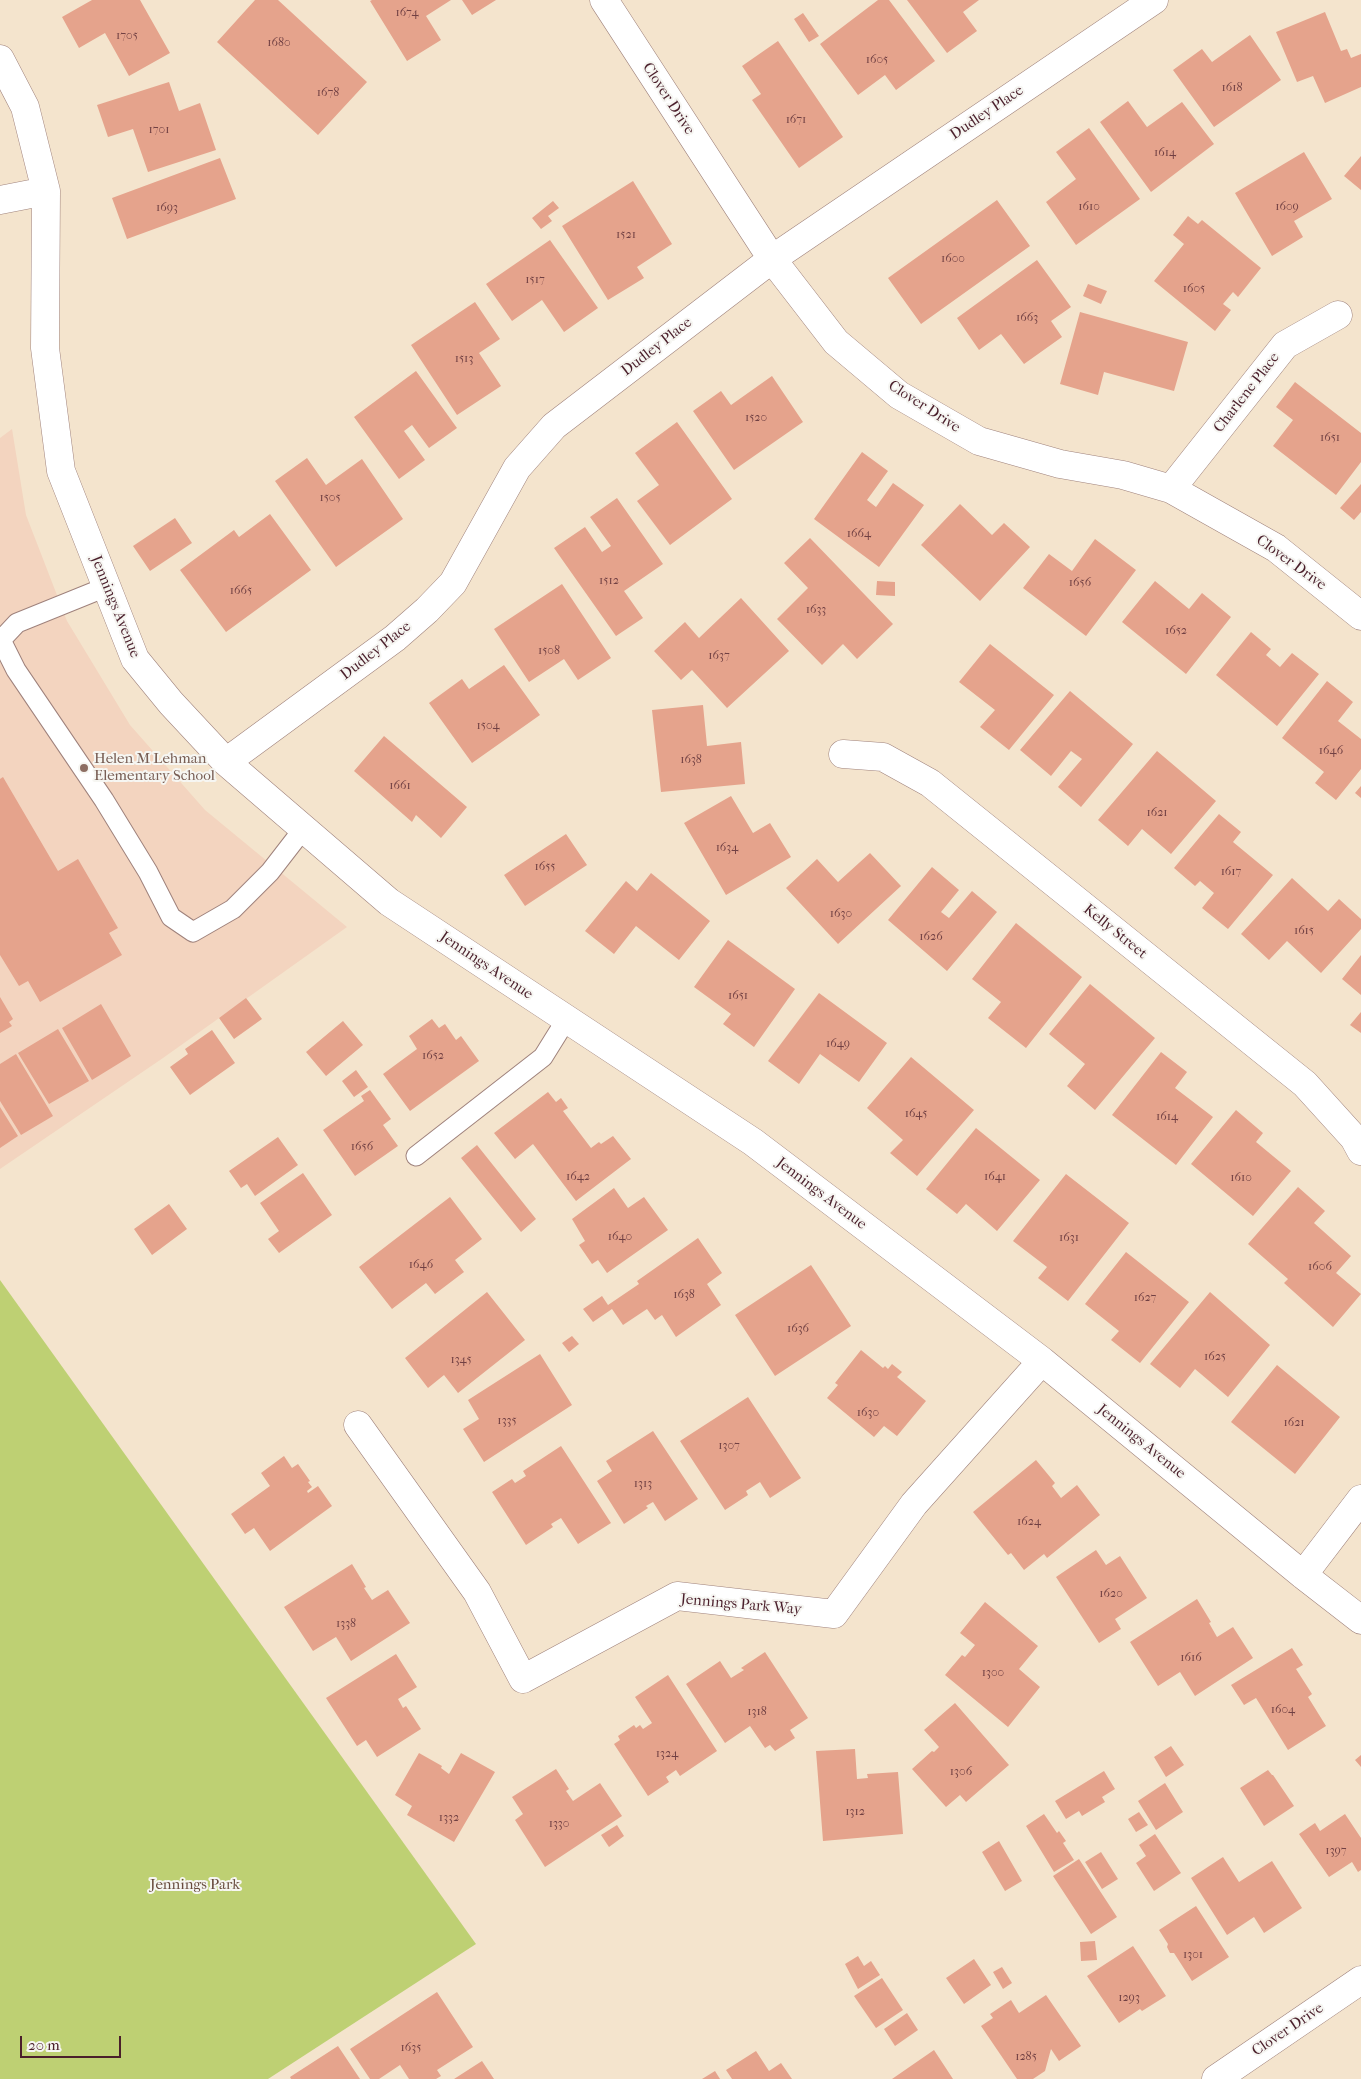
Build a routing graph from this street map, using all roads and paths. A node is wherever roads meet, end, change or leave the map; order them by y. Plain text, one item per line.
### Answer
1 (604, 0) edge
2 (1154, 0) edge
3 (0, 59) edge
4 (46, 191) junction
5 (0, 200) edge
6 (772, 259) junction
7 (1338, 314) dead end
8 (1171, 489) junction
9 (106, 587) junction
10 (1361, 616) edge
11 (843, 754) dead end
12 (226, 762) junction
13 (304, 828) junction
14 (566, 1020) junction
15 (1361, 1150) edge
16 (416, 1156) dead end
17 (1042, 1361) junction
18 (358, 1425) dead end
19 (1361, 1499) edge
20 (1303, 1575) junction
21 (1361, 1620) edge
22 (1361, 1980) edge
23 (1216, 2079) edge

1 - 6 street, Clover Drive
2 - 6 street, Dudley Place
3 - 4 street, Jennings Avenue
4 - 5 street
4 - 9 street, Jennings Avenue
6 - 8 street, Clover Drive
6 - 12 street, Dudley Place
7 - 8 street, Charlene Place
8 - 10 street, Clover Drive
9 - 12 street, Jennings Avenue
9 - 13 lane
11 - 15 street, Kelly Street
12 - 13 street, Jennings Avenue
13 - 14 street, Jennings Avenue
14 - 16 lane
14 - 17 street, Jennings Avenue
17 - 18 street, Jennings Park Way
17 - 20 street, Jennings Avenue
19 - 20 street
20 - 21 street, Jennings Avenue
22 - 23 street, Clover Drive

